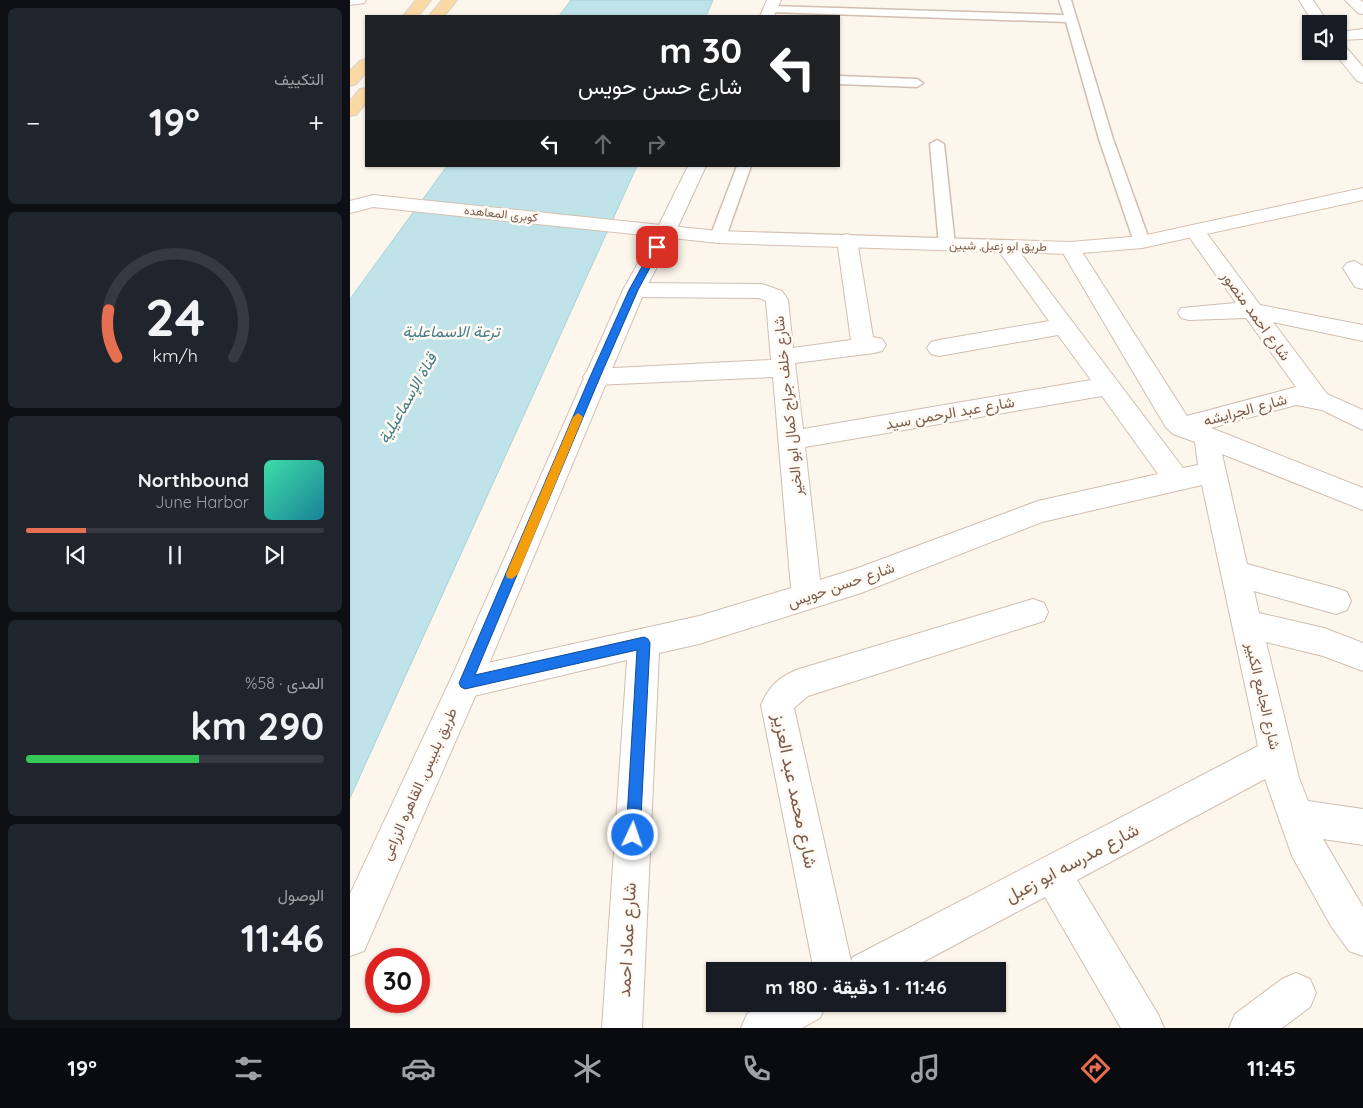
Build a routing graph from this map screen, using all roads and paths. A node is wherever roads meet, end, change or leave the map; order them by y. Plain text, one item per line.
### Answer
1 (360, 0) edge
2 (424, 0) edge
3 (450, 0) edge
4 (1065, 0) edge
5 (1306, 0) edge
6 (1352, 0) edge
7 (350, 1) edge
8 (770, 8) edge
9 (1363, 10) edge
10 (411, 15) edge
11 (437, 15) edge
12 (1316, 15) edge
13 (1069, 19) junction
14 (1363, 34) edge
15 (1347, 35) edge
16 (1347, 58) edge
17 (365, 65) edge
18 (1363, 78) edge
19 (840, 80) edge
20 (350, 81) edge
21 (917, 83) dead end
22 (365, 94) edge
23 (350, 110) edge
24 (937, 144) dead end
25 (697, 167) edge
26 (744, 167) edge
27 (350, 191) edge
28 (1363, 194) edge
29 (373, 201) junction
30 (350, 207) edge
31 (628, 228) joint
32 (1195, 231) junction
33 (665, 233) junction
34 (718, 236) junction
35 (847, 240) junction
36 (1142, 242) junction
37 (947, 245) junction
38 (1006, 247) junction
39 (1070, 248) junction
40 (634, 290) junction
41 (1251, 310) junction
42 (1189, 313) dead end
43 (1064, 326) junction
44 (1363, 333) edge
45 (939, 348) dead end
46 (784, 363) junction
47 (595, 377) junction
48 (1108, 386) junction
49 (1318, 400) junction
50 (1363, 421) edge
51 (1194, 433) junction
52 (792, 440) junction
53 (1212, 472) junction
54 (1177, 480) junction
55 (1363, 499) edge
56 (1235, 572) junction
57 (807, 597) junction
58 (1336, 600) dead end
59 (1033, 612) dead end
60 (1247, 624) junction
61 (644, 643) junction
62 (1363, 657) edge
63 (465, 683) junction
64 (1277, 754) junction
65 (1296, 817) junction
66 (1363, 827) edge
67 (1052, 873) junction
68 (350, 937) edge
69 (1363, 937) edge
70 (832, 962) edge
71 (884, 962) edge
72 (1296, 993) dead end
73 (791, 1012) edge
74 (622, 1028) edge
75 (760, 1028) edge
76 (1144, 1028) edge
77 (1249, 1028) edge

1 - 7 street
2 - 10 main road
3 - 11 main road
4 - 13 lane
5 - 12 street
6 - 9 street
8 - 13 lane
13 - 36 lane
14 - 15 street
16 - 18 street
17 - 20 main road
19 - 21 lane
22 - 23 main road
24 - 37 lane
25 - 33 street, طريق بلبيس, القاهره الزراعى
26 - 34 lane
27 - 29 street, كوبرى المعاهده
28 - 32 street, طريق ابو زعبل, شبين
29 - 30 street, كوبرى المعاهده
29 - 31 street, كوبرى المعاهده
31 - 33 street, طريق ابو زعبل, شبين
32 - 36 street, طريق ابو زعبل, شبين
32 - 41 street, شارع احمد منصور
33 - 34 street, طريق ابو زعبل, شبين
33 - 40 street, طريق بلبيس, القاهره الزراعى
34 - 35 street, طريق ابو زعبل, شبين
35 - 37 street, طريق ابو زعبل, شبين
35 - 46 street
36 - 39 street, طريق ابو زعبل, شبين
37 - 38 street, طريق ابو زعبل, شبين
38 - 39 street, طريق ابو زعبل, شبين
38 - 43 street
39 - 51 street
40 - 46 street, شارع خلف جراج كمال ابو الخير
40 - 47 street, طريق بلبيس, القاهره الزراعى
41 - 42 street
41 - 44 street
41 - 49 street, شارع احمد منصور
43 - 45 street
43 - 48 street
46 - 47 street
46 - 52 street, شارع خلف جراج كمال ابو الخير
47 - 63 street, طريق بلبيس, القاهره الزراعى
48 - 52 street, شارع عبد الرحمن سيد
48 - 54 street
49 - 50 street, شارع الجرايشه
49 - 51 street, شارع الجرايشه
51 - 53 street, شارع الجامع الكبير
51 - 55 street
52 - 57 street, شارع خلف جراج كمال ابو الخير
53 - 54 street, شارع حسن حويس
53 - 56 street, شارع الجامع الكبير
54 - 57 street, شارع حسن حويس
56 - 58 street
56 - 60 street, شارع الجامع الكبير
57 - 61 street, شارع حسن حويس
59 - 70 street, شارع محمد عبد العزيز
60 - 62 street
60 - 64 street, شارع الجامع الكبير
61 - 63 street, شارع حسن حويس
61 - 74 street, شارع عماد احمد
63 - 68 street, طريق بلبيس, القاهره الزراعى
64 - 65 street, شارع الجامع الكبير
64 - 67 street, شارع مدرسه ابو زعبل
65 - 66 street
65 - 69 street, شارع الجامع الكبير
67 - 71 street, شارع مدرسه ابو زعبل
67 - 76 street
72 - 77 street
73 - 75 street

